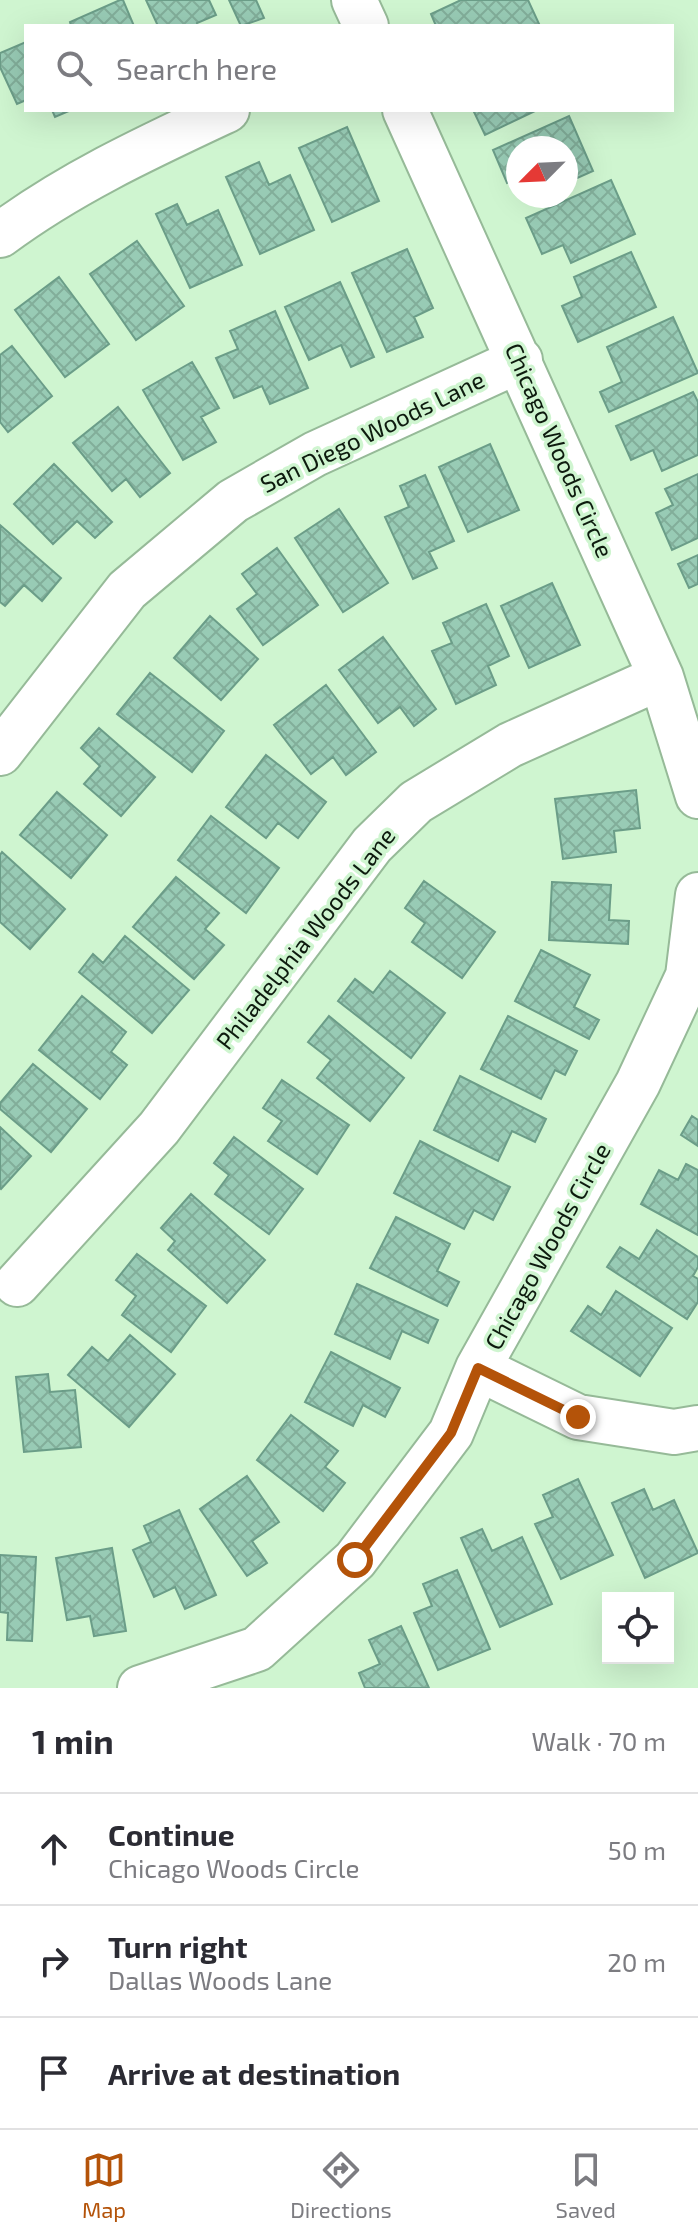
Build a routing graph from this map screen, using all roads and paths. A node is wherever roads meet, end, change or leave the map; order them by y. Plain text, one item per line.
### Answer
1 (354, 0) edge
2 (365, 24) edge
3 (223, 112) edge
4 (406, 112) edge
5 (0, 235) edge
6 (520, 360) junction
7 (661, 677) junction
8 (0, 753) edge
9 (698, 796) edge
10 (698, 895) edge
11 (17, 1284) dead end
12 (478, 1368) junction
13 (698, 1428) edge
14 (140, 1688) edge

1 - 2 street
3 - 5 street
4 - 6 street, Chicago Woods Circle
6 - 7 street, Chicago Woods Circle
6 - 8 street, San Diego Woods Lane
7 - 9 street, Chicago Woods Circle
7 - 11 street, Philadelphia Woods Lane
10 - 12 street, Chicago Woods Circle
12 - 13 street
12 - 14 street, Chicago Woods Circle

